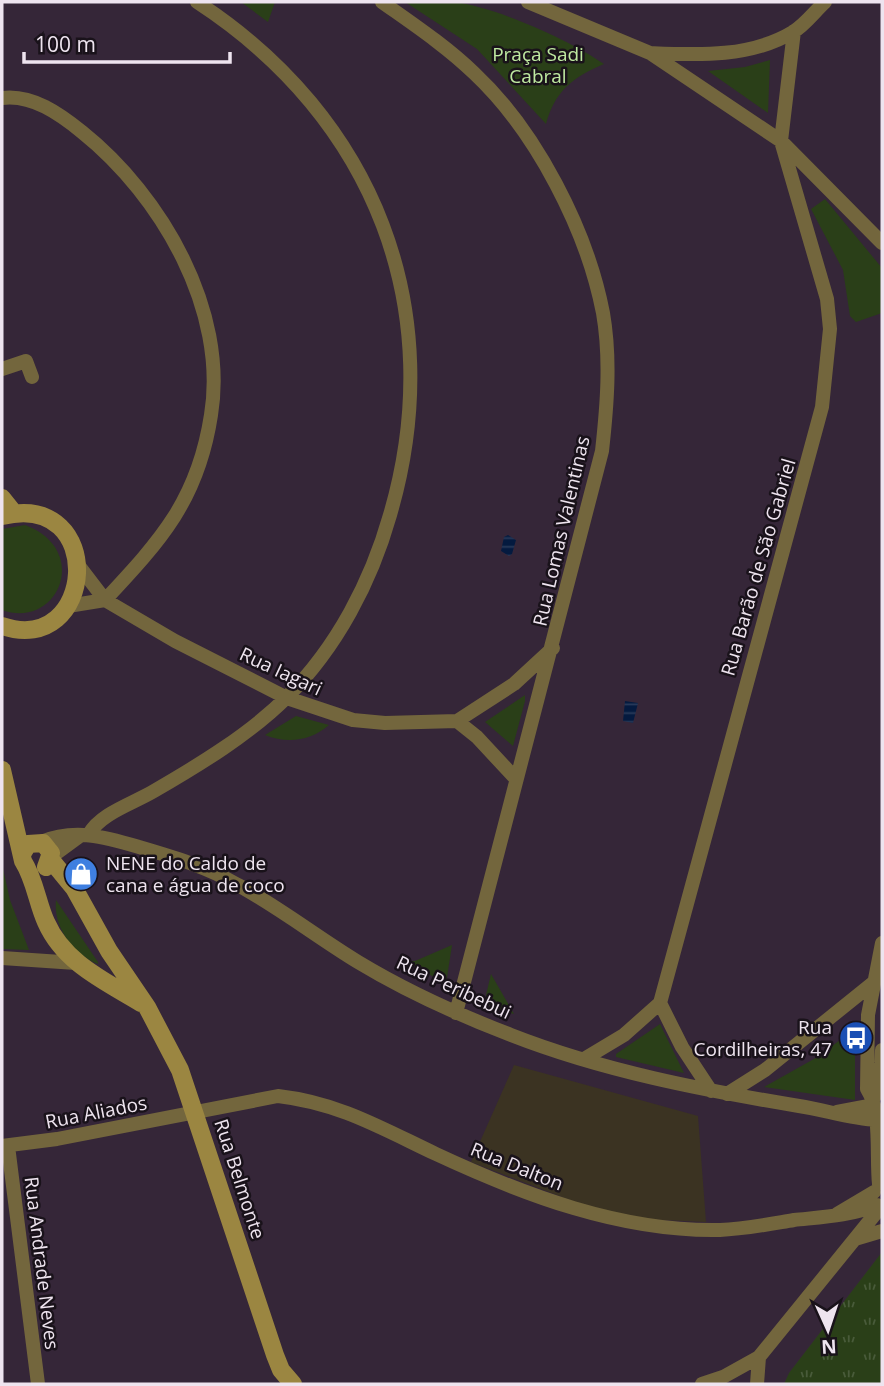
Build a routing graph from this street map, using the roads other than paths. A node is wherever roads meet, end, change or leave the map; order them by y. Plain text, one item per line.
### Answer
1 (197, 2) edge
2 (382, 2) edge
3 (528, 2) edge
4 (825, 2) edge
5 (794, 31) junction
6 (649, 53) junction
7 (2, 98) edge
8 (781, 141) junction
9 (882, 243) edge
10 (2, 369) edge
11 (32, 377) dead end
12 (2, 498) edge
13 (8, 515) edge
14 (79, 566) junction
15 (105, 600) junction
16 (68, 606) junction
17 (2, 626) edge
18 (553, 648) junction
19 (286, 698) junction
20 (457, 721) junction
21 (2, 770) edge
22 (516, 779) junction
23 (10, 806) junction
24 (85, 835) junction
25 (46, 853) junction
26 (26, 861) junction
27 (74, 888) junction
28 (38, 899) junction
29 (882, 943) edge
30 (109, 951) junction
31 (2, 958) edge
32 (80, 966) junction
33 (873, 983) junction
34 (660, 1003) junction
35 (146, 1007) junction
36 (844, 1008) junction
37 (456, 1013) junction
38 (868, 1015) junction
39 (882, 1050) edge
40 (584, 1059) junction
41 (711, 1091) junction
42 (727, 1094) junction
43 (874, 1102) junction
44 (196, 1111) junction
45 (836, 1112) junction
46 (879, 1127) edge
47 (5, 1146) edge
48 (879, 1197) edge
49 (882, 1231) edge
50 (855, 1239) junction
51 (759, 1357) junction
52 (280, 1377) edge
53 (38, 1384) edge
54 (293, 1384) edge
55 (702, 1384) edge
56 (757, 1384) edge

1 - 19 street
2 - 18 street, Rua Lomas Valentinas
3 - 6 street
4 - 5 street
5 - 6 street
5 - 8 street
6 - 8 street
7 - 15 street
8 - 9 street
8 - 34 street, Rua Barão de São Gabriel
10 - 11 street
12 - 13 main road
13 - 14 main road
14 - 15 street, Rua Iagari
14 - 16 main road
15 - 16 street
15 - 19 street, Rua Iagari
16 - 17 main road
18 - 20 street
18 - 22 street, Rua Lomas Valentinas
19 - 20 street, Rua Iagari
19 - 24 street
20 - 22 street
21 - 23 main road, Rua Belmonte
22 - 37 street, Rua Lomas Valentinas
23 - 25 main road, Rua Belmonte
23 - 26 main road, Rua Belmonte
24 - 25 street
24 - 37 street, Rua Peribebui
25 - 26 main road
25 - 26 main road
25 - 27 main road, Rua Belmonte
26 - 28 main road, Rua Belmonte
27 - 28 main road
27 - 30 main road, Rua Belmonte
28 - 32 main road, Rua Belmonte
29 - 33 street
30 - 32 main road
30 - 35 main road, Rua Belmonte
31 - 32 street
32 - 35 main road, Rua Belmonte
33 - 36 street
33 - 38 street
34 - 40 street
34 - 41 street
35 - 44 main road, Rua Belmonte
36 - 38 street
36 - 42 street
37 - 40 street, Rua Peribebui
38 - 43 street
39 - 43 street
40 - 41 street, Rua Peribebui
41 - 42 street, Rua Peribebui
42 - 45 street, Rua Peribebui
43 - 45 street, Rua Peribebui
43 - 46 street
44 - 47 street, Rua Aliados
44 - 48 street, Rua Dalton
44 - 52 main road, Rua Belmonte
45 - 46 street, Rua Peribebui
46 - 48 street
47 - 53 street, Rua Andrade Neves
48 - 50 street
49 - 50 street
50 - 51 street
51 - 55 street
51 - 56 street
52 - 54 main road, Rua Belmonte

